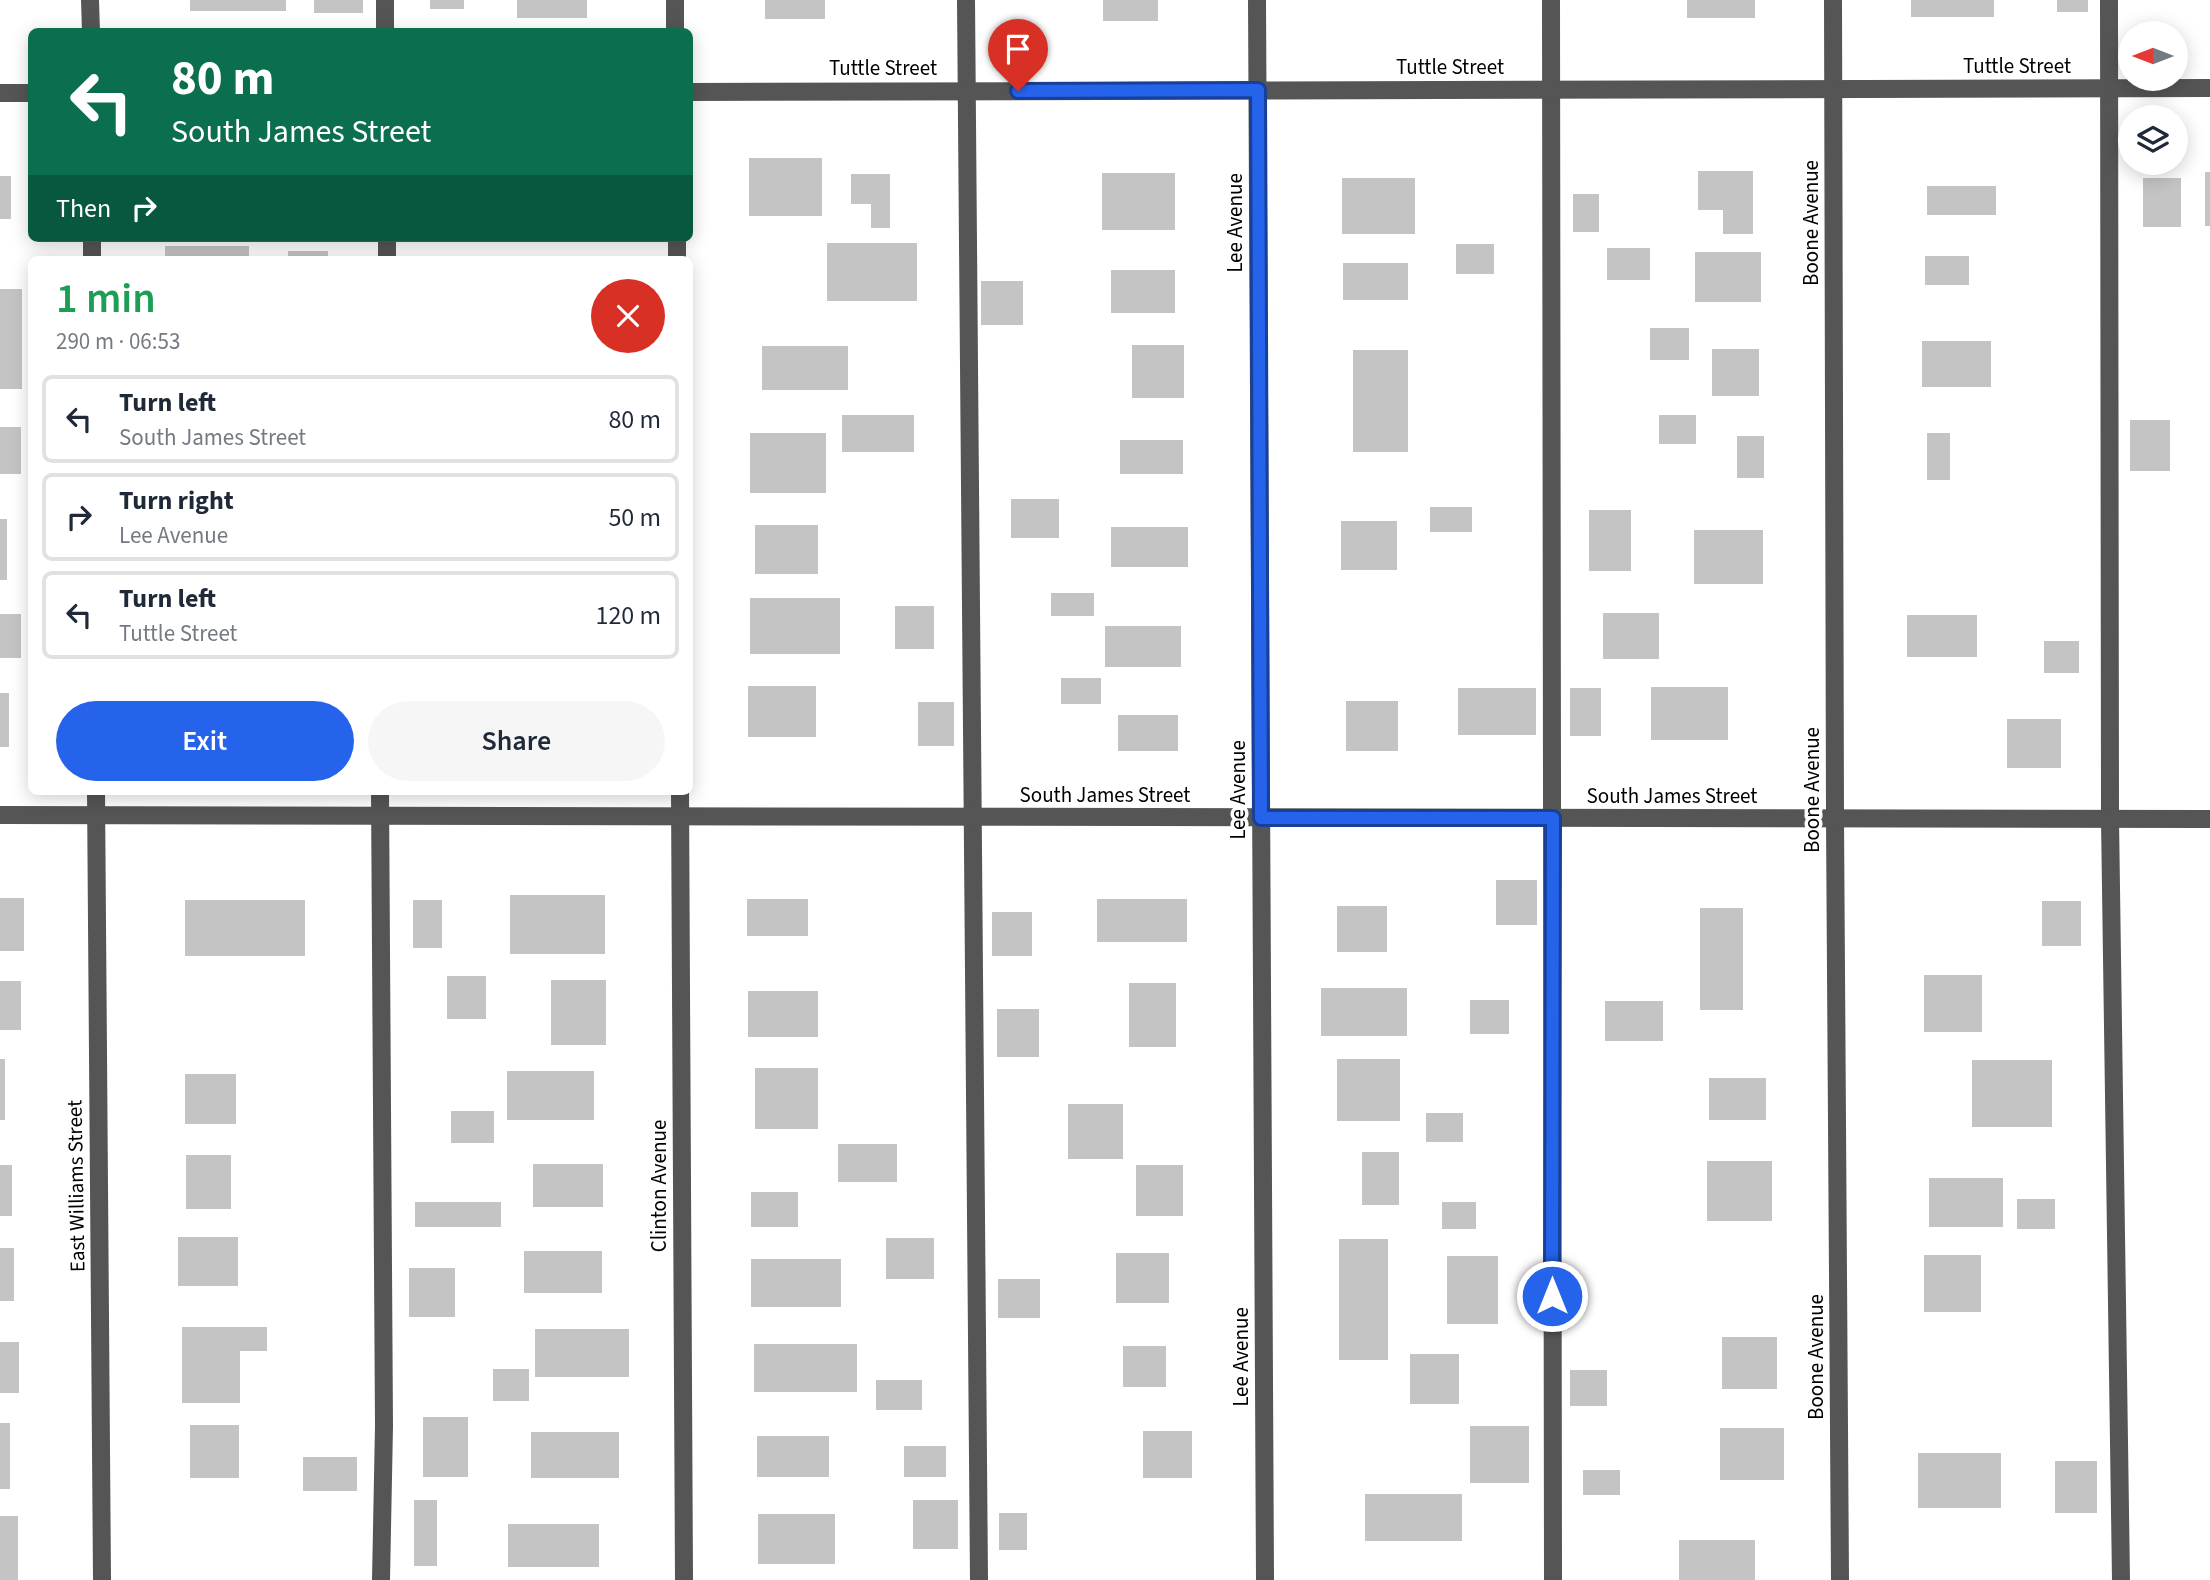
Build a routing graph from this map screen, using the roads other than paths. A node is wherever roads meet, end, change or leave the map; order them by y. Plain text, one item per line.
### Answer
1 (90, 0) edge
2 (385, 0) edge
3 (675, 0) edge
4 (966, 0) edge
5 (1257, 0) edge
6 (1551, 0) edge
7 (1833, 0) edge
8 (2109, 0) edge
9 (91, 28) edge
10 (385, 28) edge
11 (675, 28) edge
12 (2210, 88) edge
13 (1834, 89) junction
14 (2110, 89) junction
15 (1258, 90) junction
16 (1552, 90) junction
17 (967, 91) junction
18 (693, 92) edge
19 (0, 93) edge
20 (28, 93) edge
21 (96, 795) edge
22 (380, 795) edge
23 (680, 795) edge
24 (0, 815) edge
25 (96, 815) junction
26 (380, 816) junction
27 (680, 816) junction
28 (973, 817) junction
29 (1261, 818) junction
30 (1553, 818) junction
31 (1835, 819) junction
32 (2110, 819) junction
33 (2210, 819) edge
34 (102, 1580) edge
35 (381, 1580) edge
36 (684, 1580) edge
37 (979, 1580) edge
38 (1265, 1580) edge
39 (1553, 1580) edge
40 (1840, 1580) edge
41 (2121, 1580) edge

1 - 9 street
2 - 10 street
3 - 11 street
4 - 17 street
5 - 15 street, Lee Avenue
6 - 16 street
7 - 13 street, Boone Avenue
8 - 14 street
12 - 14 street, Tuttle Street
13 - 14 street, Tuttle Street
13 - 16 street, Tuttle Street
13 - 31 street, Boone Avenue
14 - 32 street
15 - 16 street, Tuttle Street
15 - 17 street, Tuttle Street
15 - 29 street, Lee Avenue
16 - 30 street
17 - 18 street, Tuttle Street
17 - 28 street
19 - 20 street
21 - 25 street, East Williams Street
22 - 26 street
23 - 27 street, Clinton Avenue
24 - 25 street, South James Street
25 - 26 street, South James Street
25 - 34 street, East Williams Street
26 - 27 street, South James Street
26 - 35 street
27 - 28 street, South James Street
27 - 36 street, Clinton Avenue
28 - 29 street, South James Street
28 - 37 street
29 - 30 street, South James Street
29 - 38 street, Lee Avenue
30 - 31 street, South James Street
30 - 39 street
31 - 32 street, South James Street
31 - 40 street, Boone Avenue
32 - 33 street, South James Street
32 - 41 street

